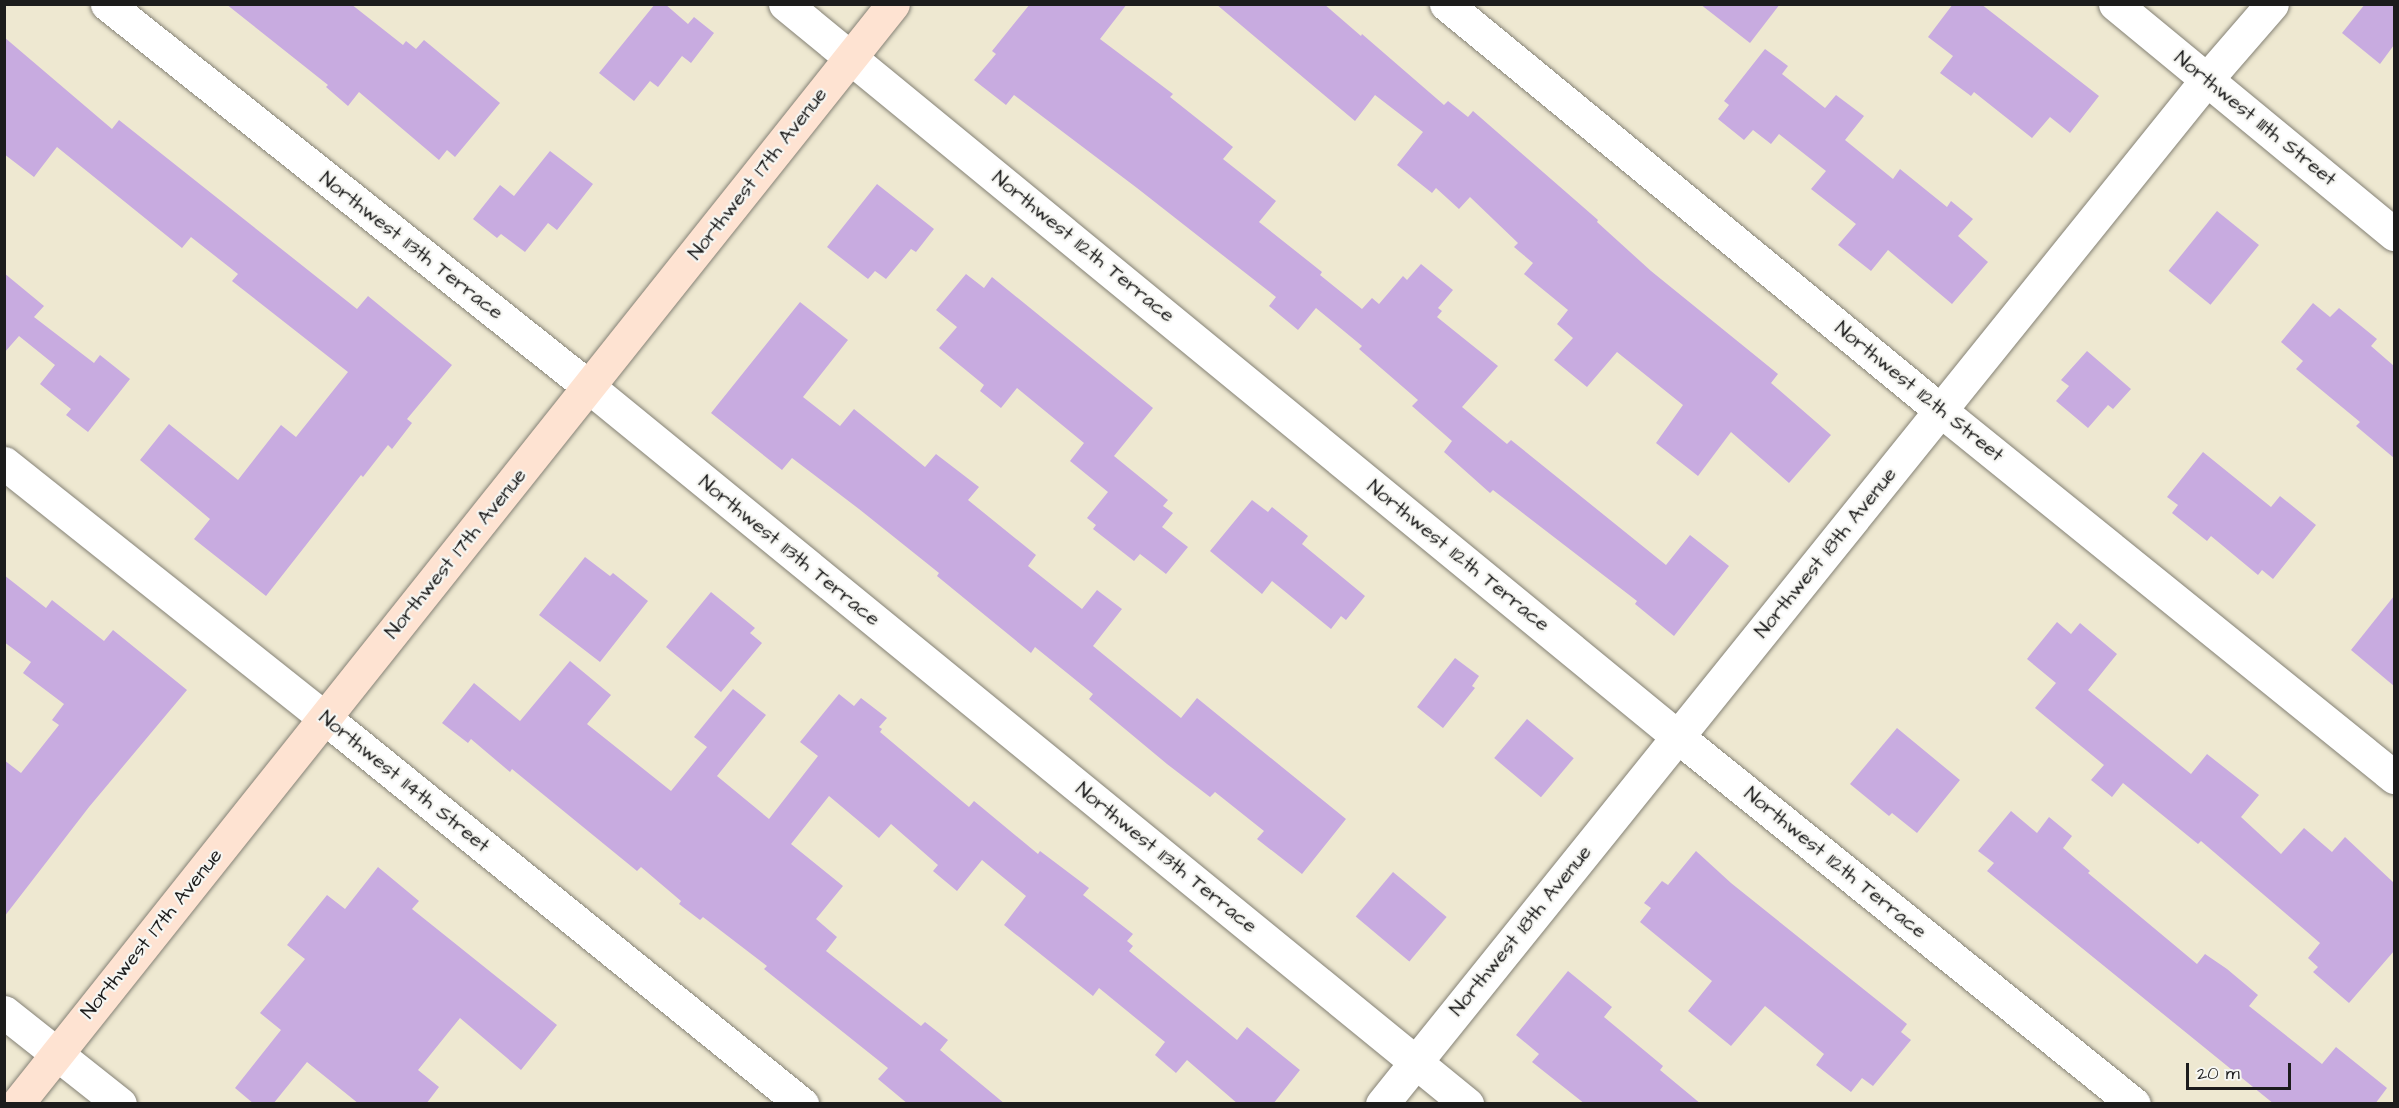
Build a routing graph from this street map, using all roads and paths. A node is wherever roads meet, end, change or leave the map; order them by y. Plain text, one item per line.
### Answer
1 (107, 4) edge
2 (785, 4) edge
3 (893, 4) edge
4 (1446, 4) edge
5 (2115, 4) edge
6 (2272, 4) edge
7 (851, 56) junction
8 (2207, 79) junction
9 (2394, 234) edge
10 (589, 387) junction
11 (1940, 410) junction
12 (4, 463) edge
13 (325, 718) junction
14 (1678, 738) junction
15 (2394, 777) edge
16 (4, 1012) edge
17 (57, 1054) junction
18 (1415, 1062) junction
19 (17, 1104) edge
20 (120, 1104) edge
21 (802, 1104) edge
22 (1382, 1104) edge
23 (1467, 1104) edge
24 (2134, 1104) edge

1 - 10 street, Northwest 113th Terrace
2 - 7 street, Northwest 112th Terrace
3 - 7 main road, Northwest 17th Avenue
4 - 11 street, Northwest 112th Street
5 - 8 street, Northwest 111th Street
6 - 8 street, Northwest 18th Avenue
7 - 10 main road, Northwest 17th Avenue
7 - 14 street, Northwest 112th Terrace
8 - 9 street, Northwest 111th Street
8 - 11 street, Northwest 18th Avenue
10 - 13 main road, Northwest 17th Avenue
10 - 18 street, Northwest 113th Terrace
11 - 14 street, Northwest 18th Avenue
11 - 15 street, Northwest 112th Street
12 - 13 street, Northwest 114th Street
13 - 17 main road, Northwest 17th Avenue
13 - 21 street, Northwest 114th Street
14 - 18 street, Northwest 18th Avenue
14 - 24 street, Northwest 112th Terrace
16 - 17 street
17 - 19 main road, Northwest 17th Avenue
17 - 20 street
18 - 22 street, Northwest 18th Avenue
18 - 23 street, Northwest 113th Terrace

